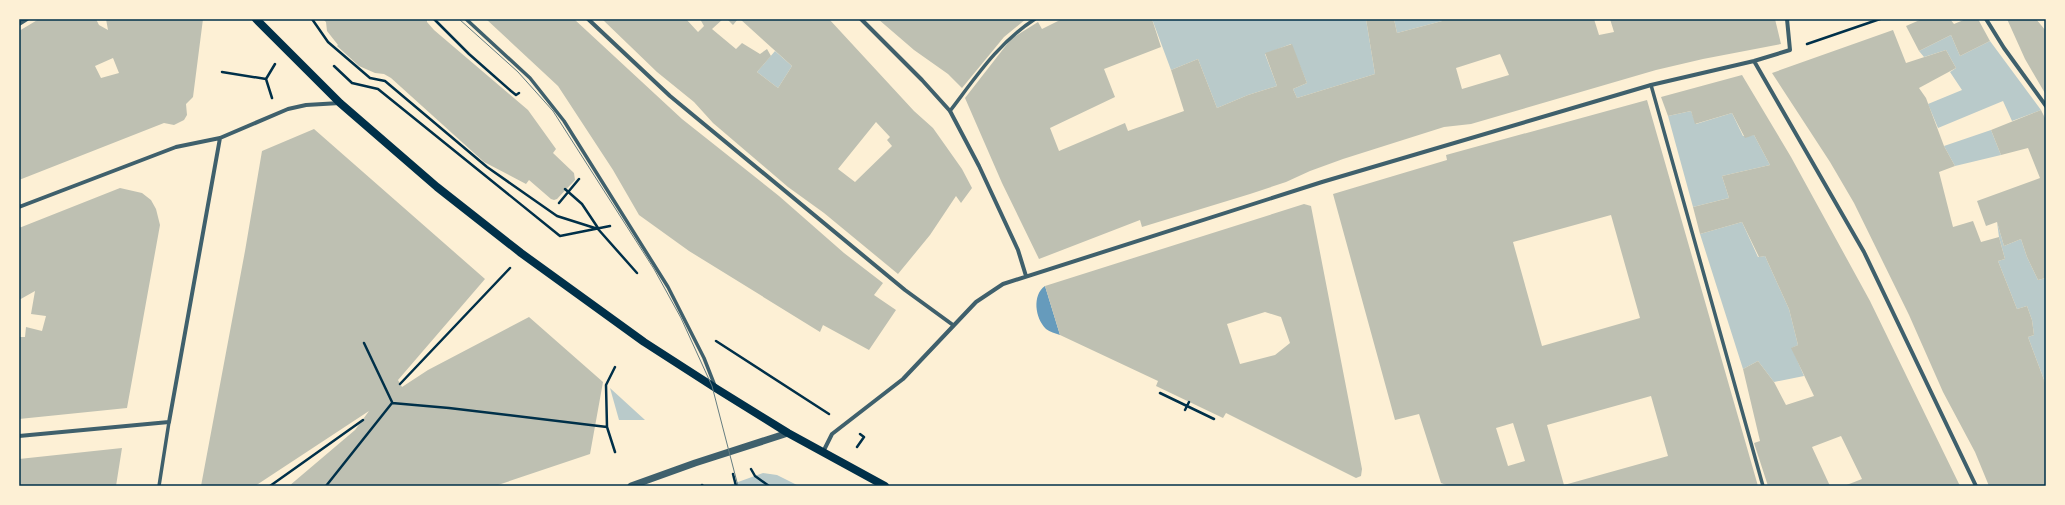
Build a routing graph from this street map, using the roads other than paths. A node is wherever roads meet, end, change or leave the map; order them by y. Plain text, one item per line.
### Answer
1 (27, 19) edge
2 (256, 19) edge
3 (466, 19) edge
4 (588, 19) edge
5 (860, 19) edge
6 (1034, 19) edge
7 (1787, 19) edge
8 (1986, 19) edge
9 (19, 24) edge
10 (1754, 61) junction
11 (1651, 85) junction
12 (340, 103) junction
13 (2046, 106) edge
14 (950, 111) junction
15 (220, 138) junction
16 (19, 207) edge
17 (1026, 276) junction
18 (952, 325) junction
19 (717, 389) junction
20 (169, 422) junction
21 (788, 433) junction
22 (19, 436) edge
23 (823, 452) junction
24 (159, 486) edge
25 (631, 486) edge
26 (885, 486) edge
27 (1763, 486) edge
28 (1976, 486) edge

1 - 9 street
2 - 12 main road
3 - 19 street
4 - 18 street
5 - 14 street
6 - 14 street
7 - 10 street
8 - 13 street
10 - 11 street
10 - 28 street
11 - 17 street
11 - 27 street
12 - 15 street
12 - 19 main road
14 - 17 street
15 - 16 street
15 - 20 street
17 - 18 street
18 - 23 street
19 - 21 main road
20 - 22 street
20 - 24 street
21 - 23 main road
21 - 25 street
23 - 26 main road

